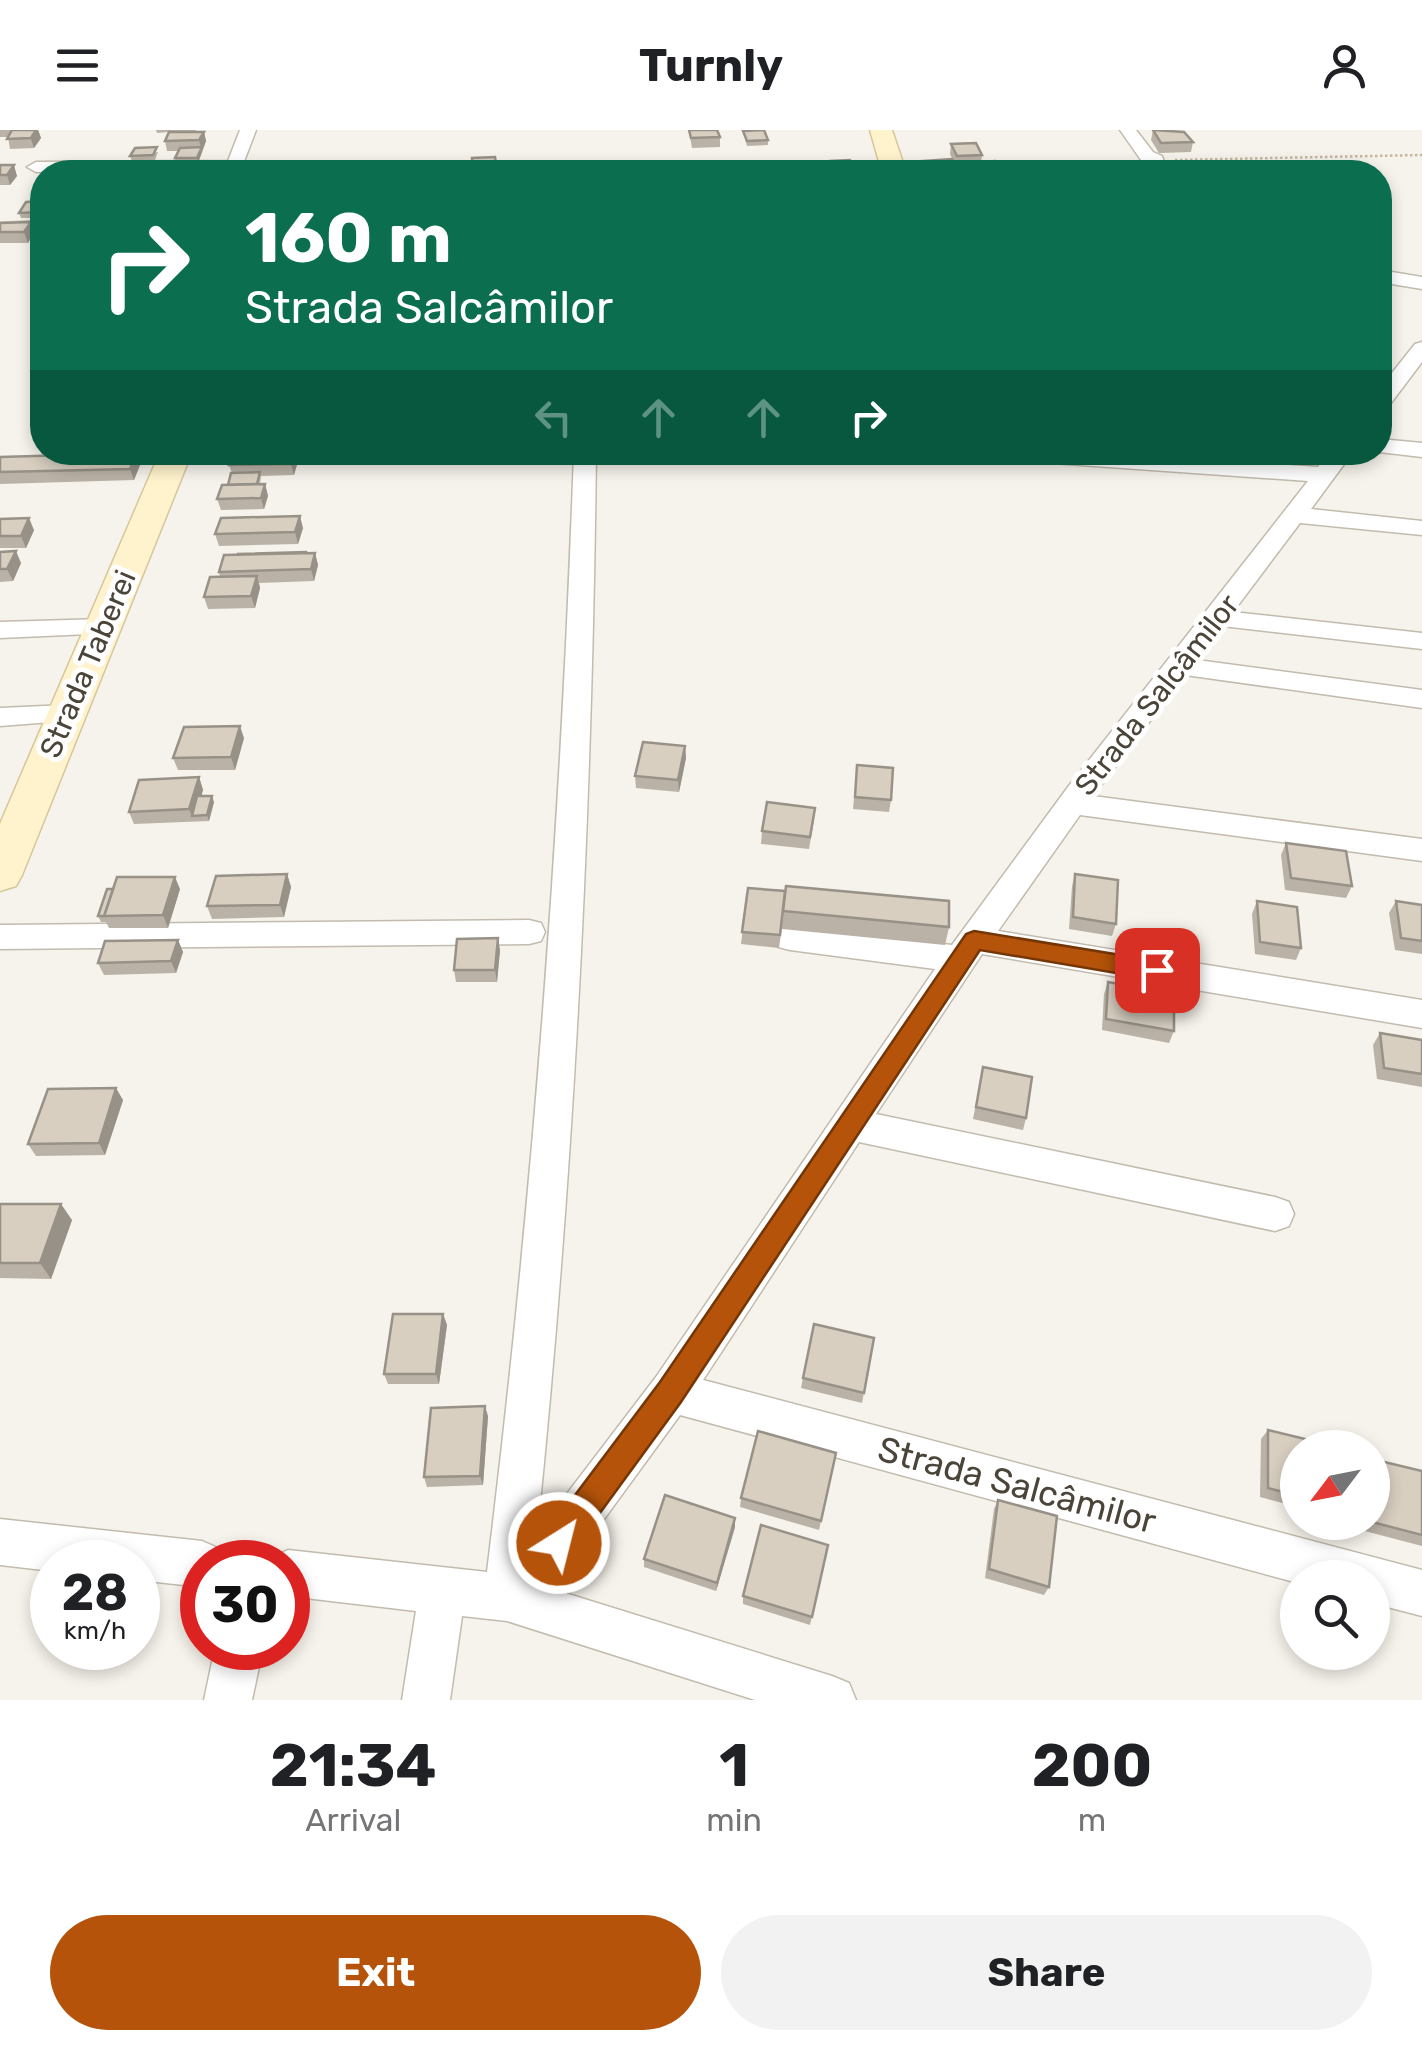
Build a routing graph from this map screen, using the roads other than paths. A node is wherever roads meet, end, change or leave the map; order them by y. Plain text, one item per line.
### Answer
1 (248, 130) edge
2 (881, 130) edge
3 (1128, 130) edge
4 (236, 160) edge
5 (890, 160) edge
6 (1152, 160) edge
7 (30, 227) edge
8 (0, 228) edge
9 (1392, 278) edge
10 (1422, 283) edge
11 (1422, 348) edge
12 (1392, 373) edge
13 (1392, 447) edge
14 (1422, 450) edge
15 (171, 465) edge
16 (585, 465) edge
17 (1332, 465) edge
18 (1296, 515) junction
19 (1422, 528) edge
20 (1218, 618) junction
21 (103, 627) junction
22 (0, 630) edge
23 (1422, 641) edge
24 (1180, 666) junction
25 (1422, 698) edge
26 (67, 714) junction
27 (0, 717) edge
28 (1072, 804) junction
29 (10, 829) edge
30 (1422, 850) edge
31 (0, 876) edge
32 (529, 932) dead end
33 (0, 937) edge
34 (790, 938) dead end
35 (967, 949) junction
36 (1422, 1014) edge
37 (848, 1124) junction
38 (1274, 1214) dead end
39 (670, 1392) junction
40 (0, 1542) edge
41 (1297, 1560) edge
42 (180, 1562) edge
43 (310, 1576) edge
44 (1390, 1585) edge
45 (442, 1591) junction
46 (1422, 1593) edge
47 (507, 1598) junction
48 (234, 1670) edge
49 (228, 1700) edge
50 (426, 1700) edge
51 (832, 1700) edge

1 - 4 street
2 - 5 street
3 - 6 street
7 - 8 street
9 - 10 street
11 - 12 street
13 - 14 street
15 - 21 street, Strada Taberei
16 - 47 street
17 - 18 street, Strada Salcâmilor
18 - 19 street
18 - 20 street, Strada Salcâmilor
20 - 23 street
20 - 24 street, Strada Salcâmilor
21 - 22 street
21 - 26 street, Strada Taberei
24 - 25 street
24 - 28 street, Strada Salcâmilor
26 - 27 street
26 - 29 street, Strada Taberei
28 - 30 street
28 - 35 street, Strada Salcâmilor
29 - 31 street, Strada Taberei
32 - 33 street
34 - 35 street
35 - 36 street
35 - 37 street, Strada Salcâmilor
37 - 38 street
37 - 39 street, Strada Salcâmilor
39 - 41 street, Strada Salcâmilor
39 - 47 street, Strada Salcâmilor
40 - 42 street
43 - 45 street
44 - 46 street
45 - 47 street
45 - 50 street
47 - 51 street
48 - 49 street

